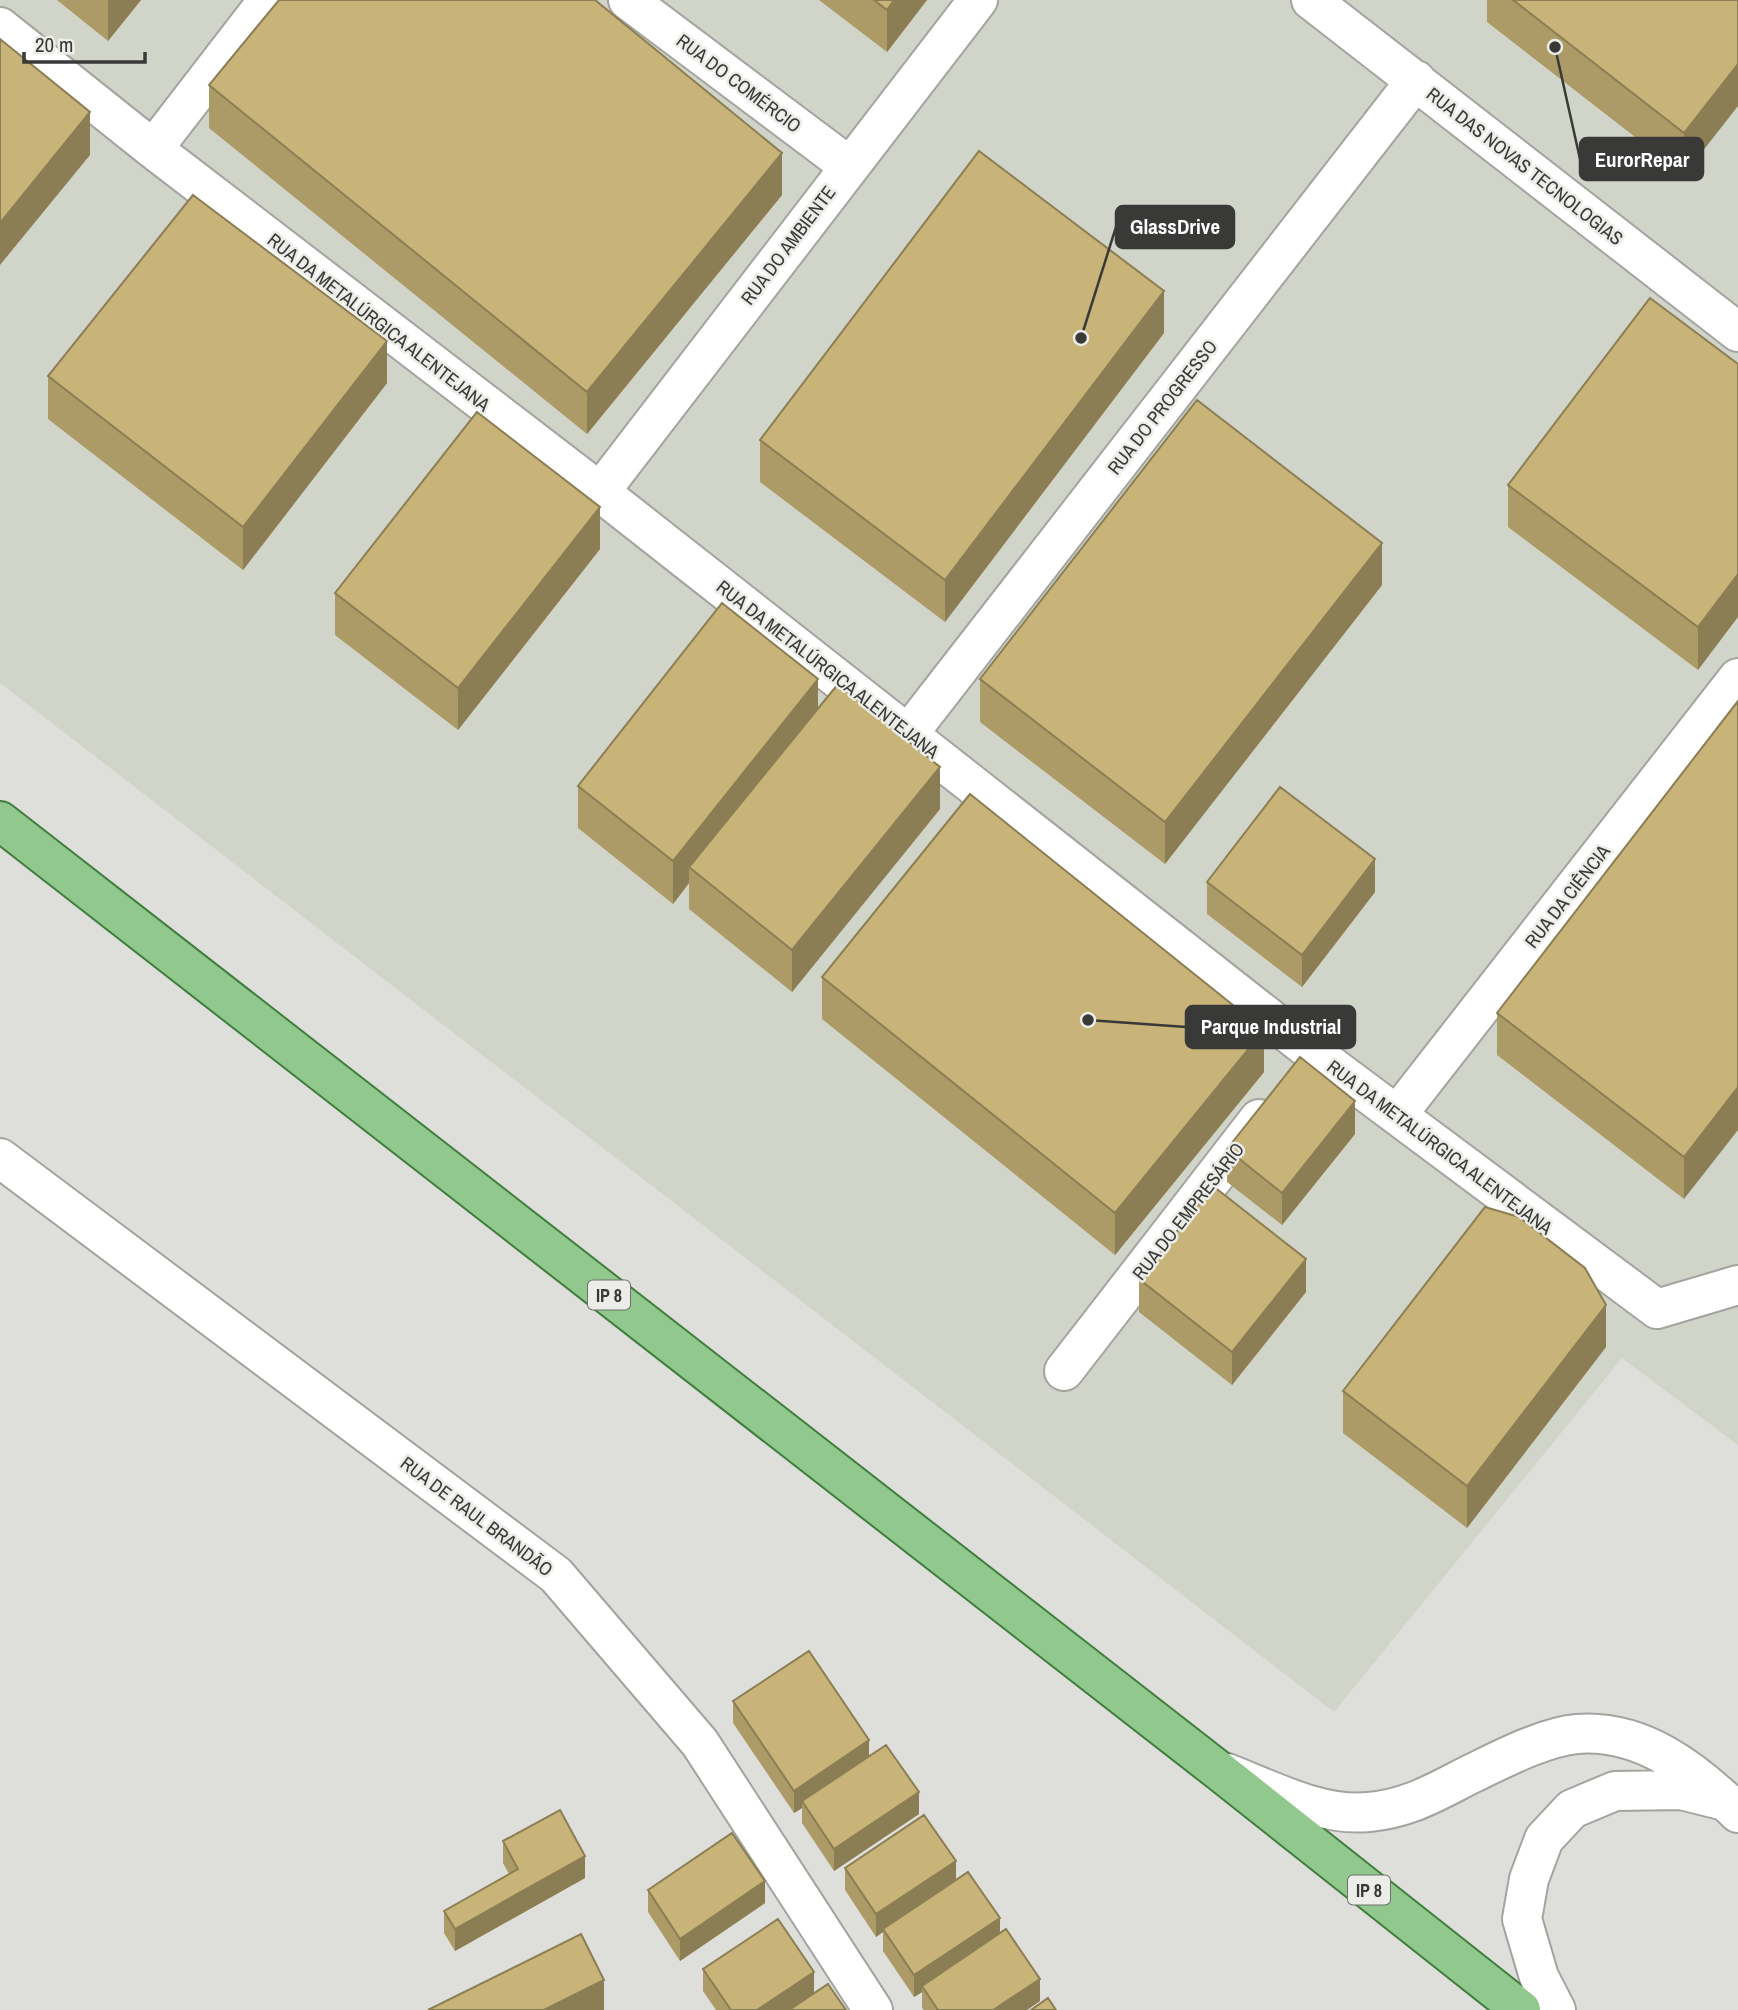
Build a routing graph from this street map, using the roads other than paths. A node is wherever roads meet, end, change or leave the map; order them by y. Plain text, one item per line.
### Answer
1 (268, 0) edge
2 (628, 0) edge
3 (978, 0) edge
4 (1311, 0) edge
5 (0, 27) edge
6 (1416, 80) junction
7 (153, 149) junction
8 (849, 166) junction
9 (1738, 332) edge
10 (600, 492) junction
11 (1738, 678) edge
12 (909, 733) junction
13 (0, 821) edge
14 (1294, 1073) junction
15 (1397, 1115) junction
16 (0, 1158) edge
17 (1738, 1285) edge
18 (1064, 1371) dead end
19 (1218, 1770) junction
20 (1732, 1807) edge
21 (873, 2010) edge
22 (1521, 2010) edge
23 (1556, 2010) edge

1 - 7 street
2 - 8 street, RUA DO COMÉRCIO
3 - 8 street, RUA DO AMBIENTE
4 - 6 street, RUA DAS NOVAS TECNOLOGIAS
5 - 7 street, RUA DA METALÚRGICA ALENTEJANA
6 - 9 street, RUA DAS NOVAS TECNOLOGIAS
6 - 12 street, RUA DO PROGRESSO
7 - 10 street, RUA DA METALÚRGICA ALENTEJANA
8 - 10 street, RUA DO AMBIENTE
10 - 12 street, RUA DA METALÚRGICA ALENTEJANA
11 - 15 street, RUA DA CIÊNCIA
12 - 14 street, RUA DA METALÚRGICA ALENTEJANA
13 - 19 main road, IP 8
14 - 15 street, RUA DA METALÚRGICA ALENTEJANA
14 - 18 street, RUA DO EMPRESÁRIO
15 - 17 street, RUA DA METALÚRGICA ALENTEJANA
16 - 21 street, RUA DE RAUL BRANDÃO
19 - 20 street
19 - 22 main road, IP 8
20 - 23 street

